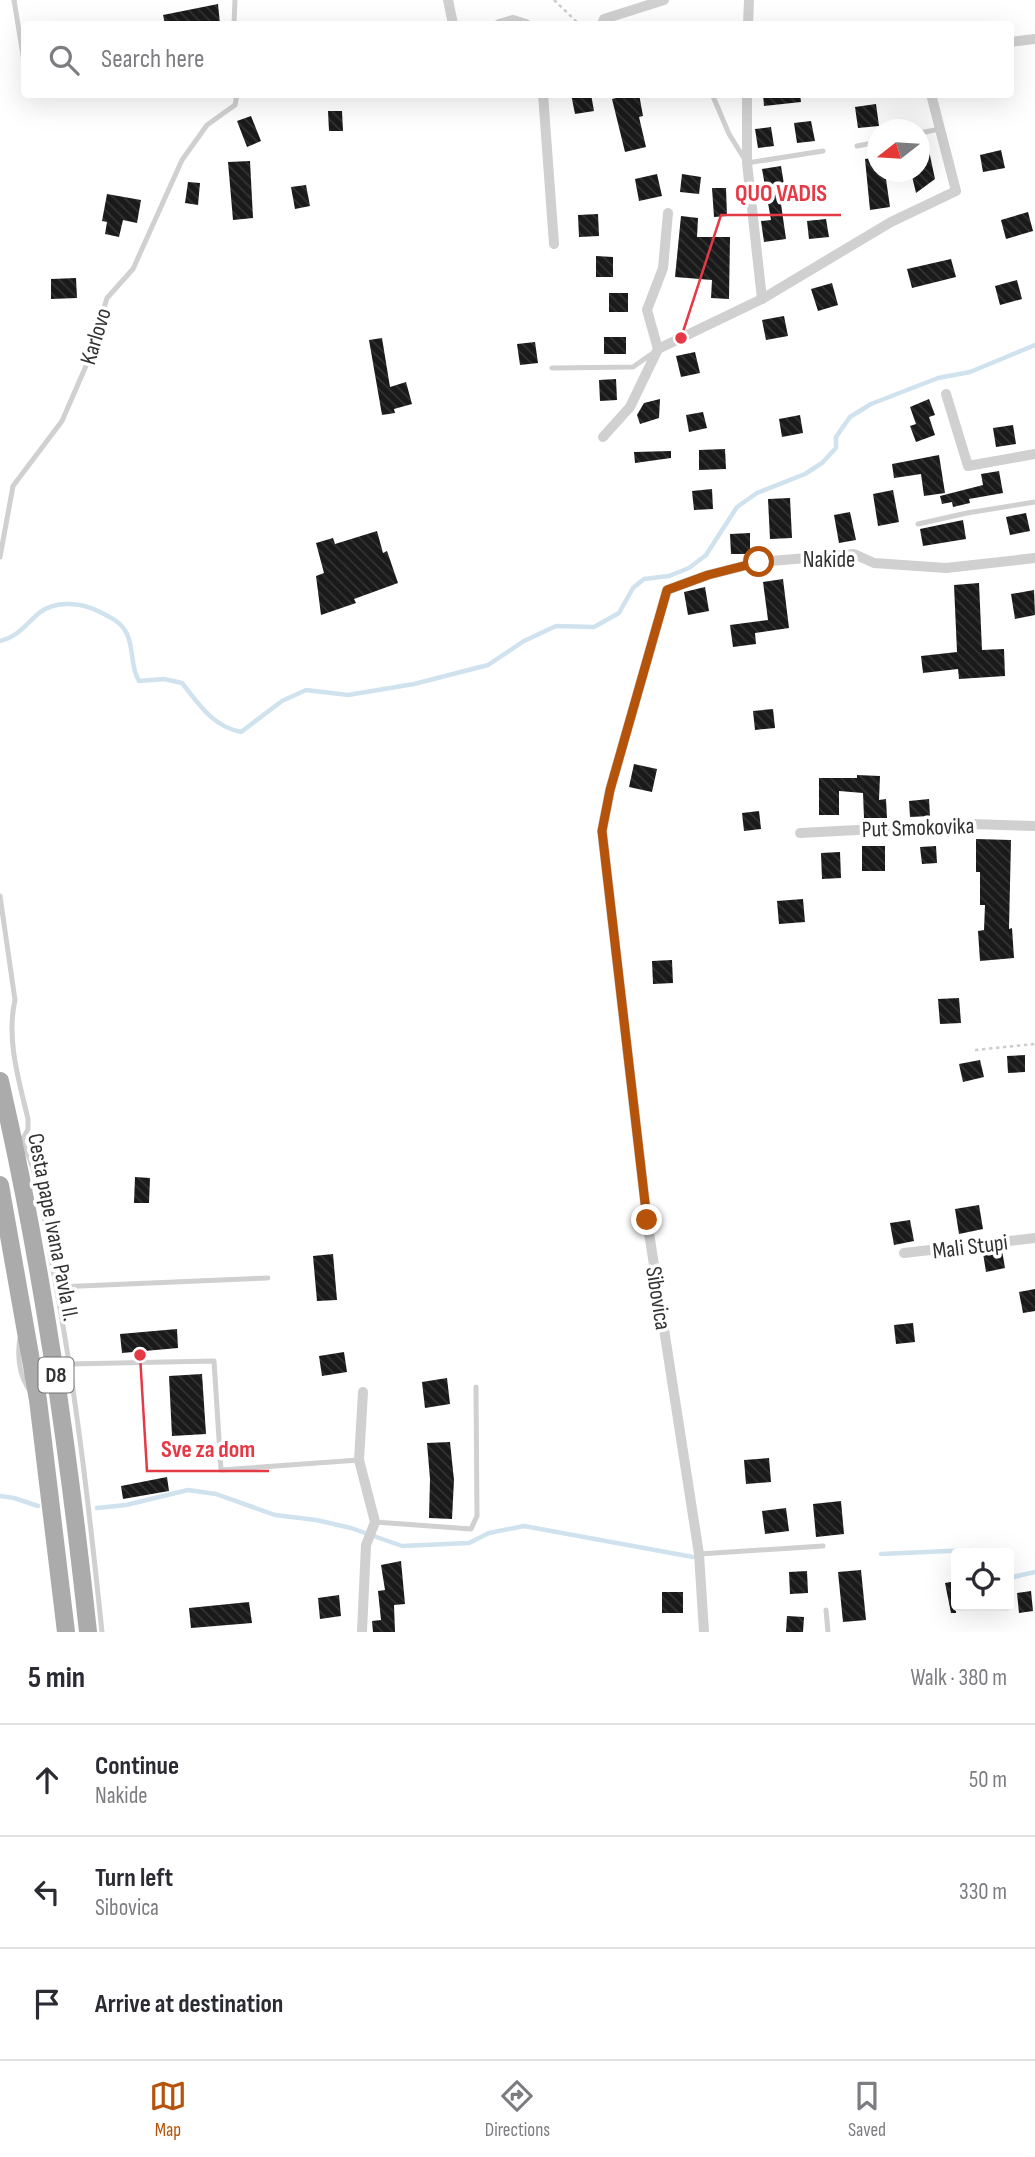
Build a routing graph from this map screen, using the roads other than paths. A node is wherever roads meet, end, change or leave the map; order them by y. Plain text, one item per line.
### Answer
1 (14, 0) edge
2 (235, 0) edge
3 (447, 0) edge
4 (664, 0) edge
5 (749, 0) edge
6 (234, 21) edge
7 (452, 21) edge
8 (603, 21) edge
9 (748, 21) edge
10 (1035, 39) edge
11 (1014, 42) edge
12 (21, 43) edge
13 (236, 98) edge
14 (543, 98) edge
15 (714, 98) edge
16 (747, 98) edge
17 (932, 98) edge
18 (940, 129) junction
19 (930, 131) edge
20 (867, 144) edge
21 (858, 146) dead end
22 (823, 151) dead end
23 (747, 163) junction
24 (668, 213) dead end
25 (554, 244) dead end
26 (762, 299) junction
27 (658, 349) junction
28 (552, 368) dead end
29 (946, 394) dead end
30 (603, 438) dead end
31 (1035, 454) edge
32 (1035, 502) edge
33 (918, 524) dead end
34 (0, 557) edge
35 (1035, 558) edge
36 (667, 590) joint
37 (1035, 826) edge
38 (800, 833) dead end
39 (0, 896) edge
40 (0, 1081) edge
41 (8, 1116) junction
42 (22, 1140) junction
43 (0, 1185) edge
44 (1035, 1238) edge
45 (904, 1253) dead end
46 (268, 1278) dead end
47 (57, 1287) junction
48 (70, 1364) junction
49 (476, 1387) dead end
50 (363, 1392) dead end
51 (359, 1460) junction
52 (375, 1522) junction
53 (823, 1546) dead end
54 (699, 1554) junction
55 (826, 1610) dead end
56 (66, 1632) edge
57 (88, 1632) edge
58 (102, 1632) edge
59 (362, 1632) edge
60 (705, 1632) edge
61 (828, 1632) edge

1 - 12 lane
2 - 6 lane
3 - 7 street
4 - 8 street
5 - 9 street
10 - 11 street
13 - 34 lane, Karlovo
14 - 25 street
15 - 23 lane
16 - 23 street
17 - 18 street
18 - 19 lane
18 - 26 street
20 - 21 lane
22 - 23 lane
23 - 26 street
24 - 27 street
26 - 27 street
27 - 28 lane
27 - 30 street
29 - 31 street
32 - 33 lane
35 - 36 street, Nakide
36 - 54 street, Sibovica
37 - 38 street, Put Smokovika
39 - 42 lane
40 - 41 main road, Cesta pape Ivana Pavla II. / D8
41 - 42 lane
41 - 57 main road, Cesta pape Ivana Pavla II. / D8
42 - 47 lane
43 - 56 main road, Cesta pape Ivana Pavla II. / D8
44 - 45 street, Mali Stupi
46 - 47 lane
47 - 48 lane
48 - 51 lane
48 - 58 lane
49 - 52 lane
50 - 51 street
51 - 52 street
52 - 59 street
53 - 54 lane
54 - 60 street, Sibovica
55 - 61 lane

